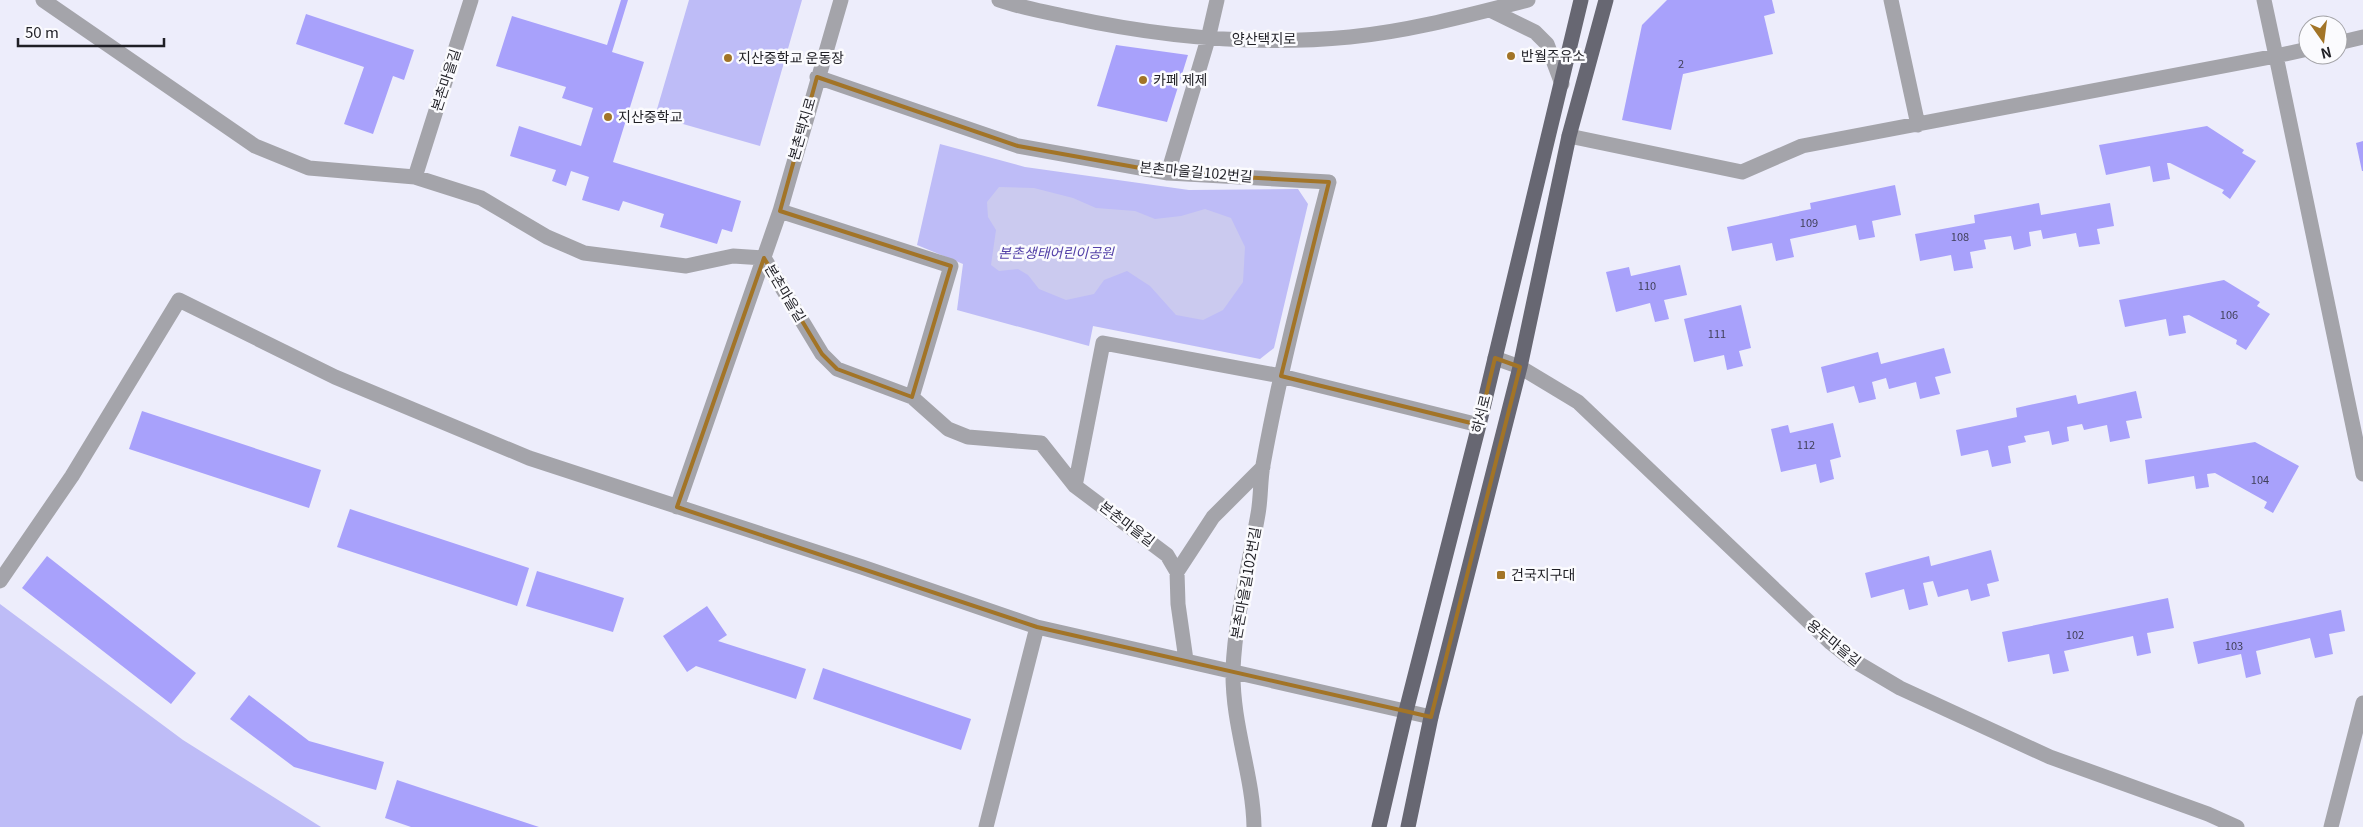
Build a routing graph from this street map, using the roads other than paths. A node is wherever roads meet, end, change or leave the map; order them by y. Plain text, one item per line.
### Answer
1 (43, 0) edge
2 (471, 0) edge
3 (840, 0) edge
4 (999, 0) edge
5 (1217, 0) edge
6 (1503, 0) edge
7 (1528, 0) edge
8 (1581, 0) edge
9 (1606, 0) edge
10 (1891, 0) edge
11 (2264, 0) edge
12 (1490, 10) junction
13 (2363, 37) edge
14 (1208, 39) junction
15 (2348, 41) edge
16 (2298, 51) edge
17 (2276, 56) junction
18 (817, 78) junction
19 (1562, 84) junction
20 (1918, 125) junction
21 (1569, 136) junction
22 (1168, 172) junction
23 (415, 177) junction
24 (780, 211) junction
25 (764, 258) junction
26 (1495, 358) junction
27 (1520, 367) junction
28 (1281, 376) junction
29 (912, 397) junction
30 (1479, 425) junction
31 (1262, 467) junction
32 (2363, 474) edge
33 (1075, 486) junction
34 (677, 507) junction
35 (1177, 572) junction
36 (0, 581) edge
37 (1038, 627) junction
38 (1186, 660) junction
39 (1233, 672) junction
40 (2363, 703) edge
41 (1406, 711) junction
42 (1431, 717) junction
43 (2357, 747) edge
44 (986, 827) edge
45 (1254, 827) edge
46 (1379, 827) edge
47 (1408, 827) edge
48 (2237, 827) edge
49 (2331, 827) edge

1 - 23 street
2 - 23 street, 본촌마을길
3 - 18 street, 본촌택지로
4 - 14 street, 양산택지로
5 - 14 street
6 - 12 street
7 - 12 street, 양산택지로
8 - 19 main road, 하서로
9 - 21 main road, 하서로
10 - 20 street
11 - 17 street
12 - 14 street, 양산택지로
12 - 19 street
13 - 15 street
14 - 22 street
16 - 17 street
17 - 20 street
17 - 32 street
18 - 22 street, 본촌마을길102번길
18 - 24 street, 본촌택지로
19 - 26 main road, 하서로
20 - 21 street
21 - 27 main road, 하서로
22 - 28 street, 본촌마을길102번길
23 - 25 street, 본촌마을길
24 - 25 street, 본촌택지로
24 - 29 street
25 - 29 street, 본촌마을길
25 - 34 street, 본촌택지로
26 - 27 street, 용두마을길
26 - 30 main road, 하서로
27 - 42 main road, 하서로
27 - 48 street, 용두마을길
28 - 30 street
28 - 31 street, 본촌마을길102번길
28 - 33 street
29 - 33 street, 본촌마을길
30 - 41 main road, 하서로
31 - 35 street
31 - 39 street, 본촌마을길102번길
33 - 35 street, 본촌마을길
34 - 36 street
34 - 37 street
35 - 38 street
37 - 38 street
37 - 44 street
38 - 39 street
39 - 41 street
39 - 45 street
40 - 43 street
41 - 42 street
41 - 46 main road, 하서로
42 - 47 main road, 하서로
43 - 49 street

